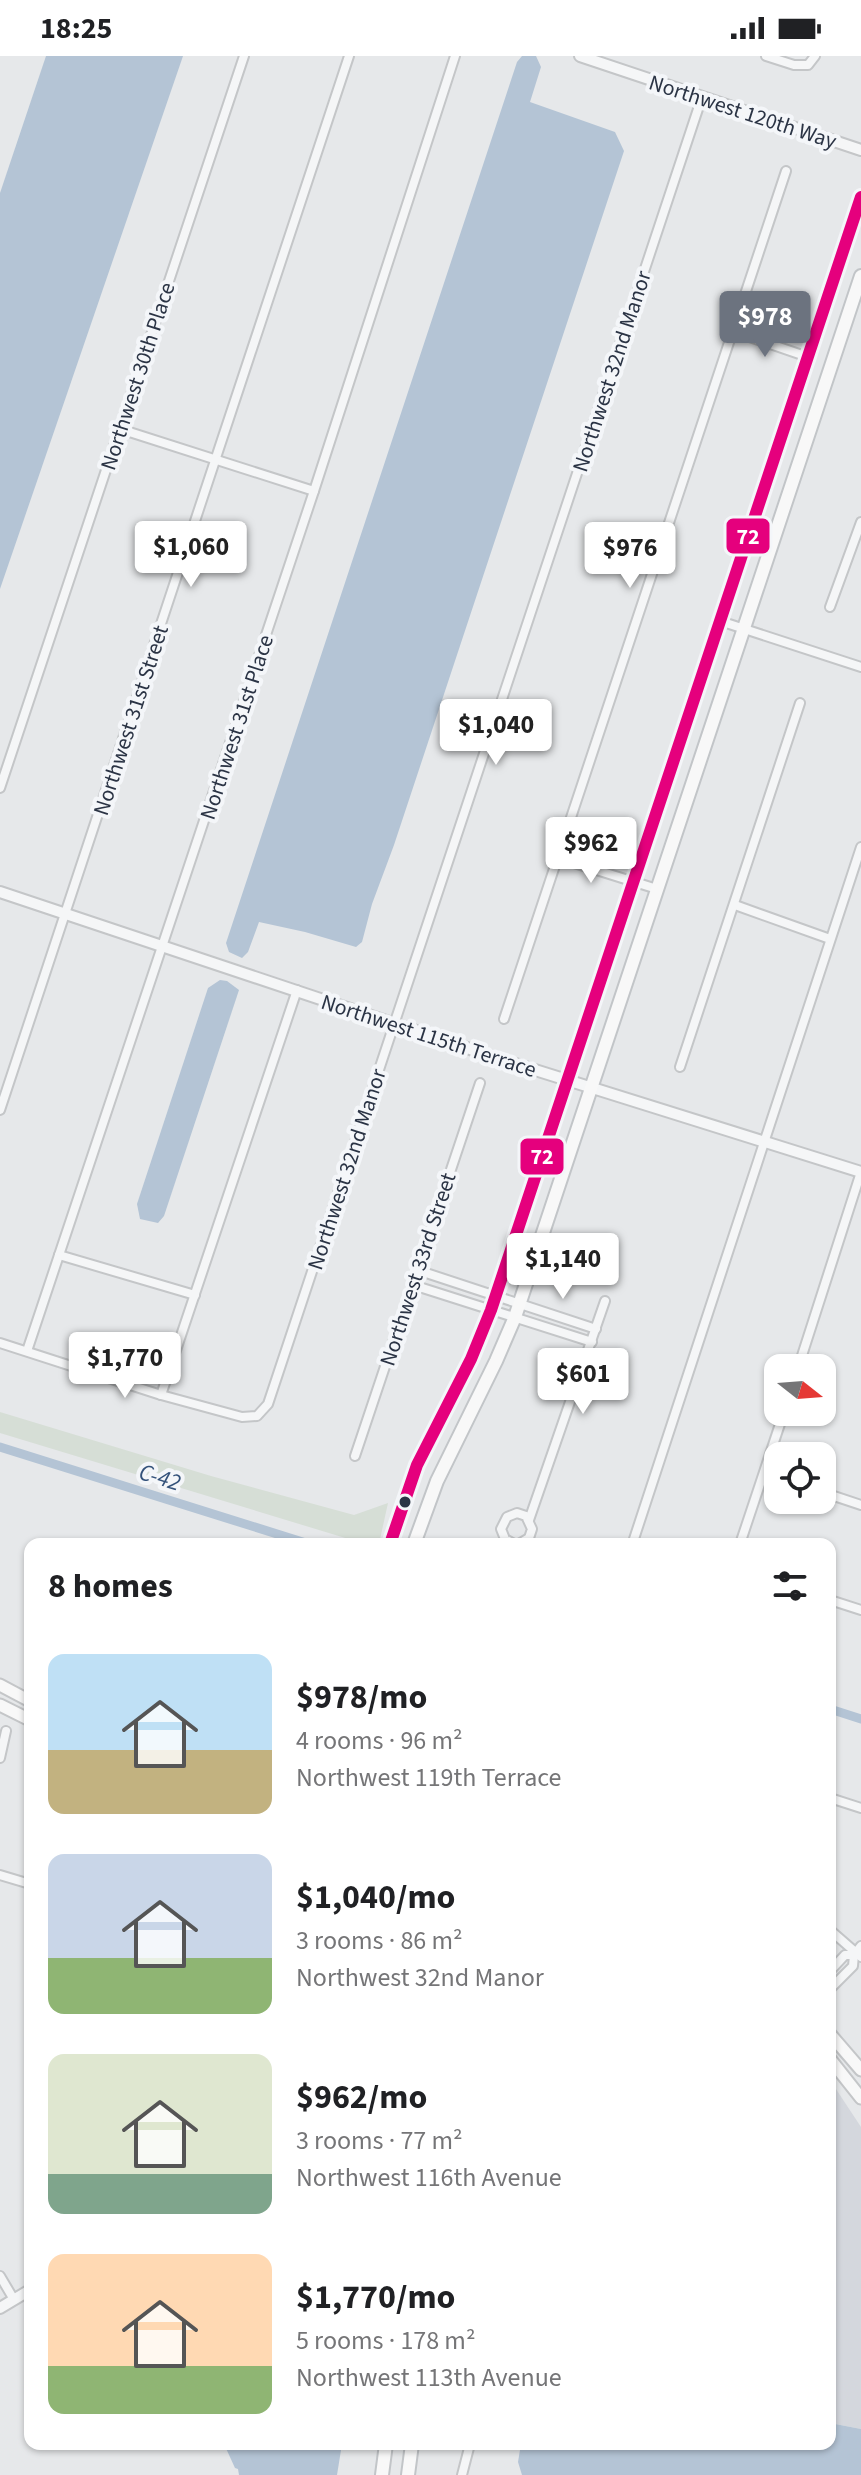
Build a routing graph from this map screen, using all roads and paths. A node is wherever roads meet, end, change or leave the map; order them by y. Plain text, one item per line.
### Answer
1 (244, 56) edge
2 (349, 56) edge
3 (455, 56) edge
4 (580, 56) edge
5 (766, 56) edge
6 (815, 56) edge
7 (702, 97) junction
8 (861, 150) edge
9 (786, 171) dead end
10 (861, 197) edge
11 (861, 276) edge
12 (732, 331) junction
13 (808, 357) junction
14 (120, 429) junction
15 (217, 459) junction
16 (314, 491) junction
17 (861, 522) edge
18 (830, 607) dead end
19 (720, 621) junction
20 (743, 629) junction
21 (861, 667) edge
22 (800, 703) dead end
23 (0, 788) edge
24 (861, 847) edge
25 (558, 858) junction
26 (633, 881) junction
27 (657, 889) junction
28 (0, 892) edge
29 (735, 905) junction
30 (66, 914) junction
31 (830, 939) junction
32 (163, 948) junction
33 (297, 990) junction
34 (504, 1019) dead end
35 (394, 1024) junction
36 (680, 1067) dead end
37 (568, 1081) junction
38 (480, 1083) dead end
39 (591, 1088) junction
40 (0, 1110) edge
41 (763, 1141) junction
42 (861, 1172) edge
43 (59, 1255) junction
44 (417, 1270) junction
45 (413, 1285) junction
46 (195, 1295) junction
47 (496, 1296) junction
48 (605, 1301) dead end
49 (519, 1304) junction
50 (491, 1310) junction
51 (515, 1317) junction
52 (596, 1329) junction
53 (592, 1342) junction
54 (0, 1343) edge
55 (27, 1351) junction
56 (802, 1354) edge
57 (161, 1395) junction
58 (355, 1456) dead end
59 (764, 1474) edge
60 (836, 1497) edge
61 (861, 1505) edge
62 (529, 1520) junction
63 (392, 1538) edge
64 (416, 1538) edge
65 (508, 1538) edge
66 (528, 1538) edge
67 (638, 1538) edge
68 (742, 1538) edge
69 (836, 1602) edge
70 (861, 1610) edge
71 (0, 1685) edge
72 (24, 1698) edge
73 (0, 1705) edge
74 (24, 1717) edge
75 (6, 1731) dead end
76 (0, 1758) edge
77 (836, 1800) edge
78 (861, 1808) edge
79 (0, 1875) edge
80 (24, 1882) edge
81 (836, 1935) edge
82 (858, 1952) edge
83 (836, 1965) edge
84 (836, 1983) edge
85 (836, 2041) edge
86 (836, 2067) edge
87 (861, 2070) edge
88 (861, 2098) edge
89 (0, 2276) edge
90 (24, 2293) edge
91 (13, 2298) junction
92 (0, 2308) edge
93 (385, 2450) edge
94 (411, 2450) edge
95 (468, 2450) edge
96 (382, 2475) edge
97 (408, 2475) edge
98 (462, 2475) edge

1 - 14 street, Northwest 30th Place
2 - 15 street, Northwest 31st Street
3 - 16 street, Northwest 31st Place
4 - 7 street, Northwest 120th Way
5 - 6 street
7 - 8 street, Northwest 120th Way
7 - 35 street, Northwest 32nd Manor
9 - 12 street
10 - 13 main road
11 - 20 main road
12 - 13 street
12 - 25 street
13 - 19 main road
14 - 15 street
14 - 23 street, Northwest 30th Place
15 - 16 street
15 - 30 street, Northwest 31st Street
16 - 32 street, Northwest 31st Place
17 - 18 street
19 - 20 street
19 - 26 main road
20 - 21 street
20 - 27 main road
22 - 29 street
24 - 31 street
25 - 26 street
25 - 34 street
26 - 27 street
26 - 37 main road
27 - 39 main road
28 - 30 street, Northwest 115th Terrace
29 - 31 street
29 - 36 street
30 - 32 street, Northwest 115th Terrace
30 - 40 street, Northwest 31st Street
31 - 41 street
32 - 33 street, Northwest 115th Terrace
32 - 43 street, Northwest 31st Place
33 - 35 street, Northwest 115th Terrace
33 - 46 street
35 - 37 street, Northwest 115th Terrace
35 - 57 street, Northwest 32nd Manor
37 - 39 street, Northwest 115th Terrace
37 - 47 main road
38 - 44 street, Northwest 33rd Street
39 - 41 street, Northwest 115th Terrace
39 - 49 main road
41 - 42 street, Northwest 115th Terrace
41 - 67 street
42 - 56 street
43 - 46 street
43 - 55 street, Northwest 31st Place
44 - 45 street, Northwest 33rd Street
44 - 47 street
45 - 50 street
45 - 58 street, Northwest 33rd Street
46 - 57 street
47 - 49 street
47 - 50 main road
48 - 52 street
49 - 51 main road
49 - 52 street
50 - 51 street
50 - 63 main road
51 - 53 street
51 - 64 main road
52 - 53 street
53 - 62 street
54 - 55 street
55 - 57 street
59 - 68 street
60 - 61 street
62 - 65 street
62 - 66 street
69 - 70 street
71 - 72 main road
73 - 74 main road
75 - 76 street
77 - 78 street
79 - 80 street
81 - 82 street
82 - 83 street
82 - 84 street
85 - 87 main road
86 - 88 main road
89 - 91 street
90 - 91 street
91 - 92 street
93 - 96 main road
94 - 97 main road
95 - 98 street

